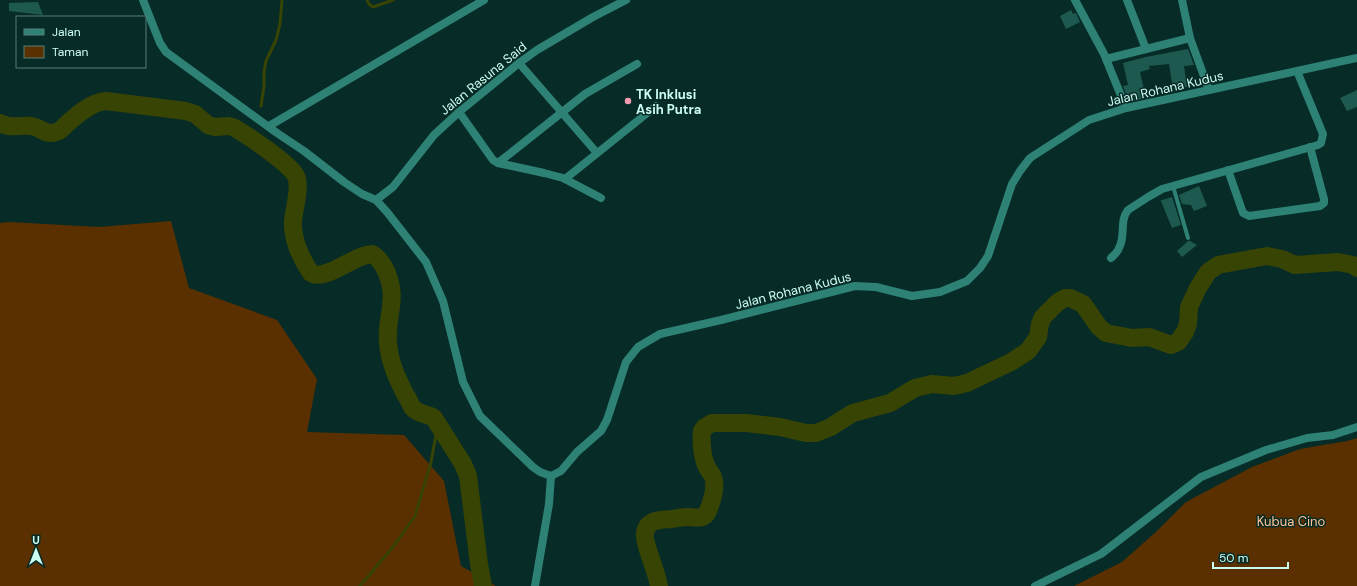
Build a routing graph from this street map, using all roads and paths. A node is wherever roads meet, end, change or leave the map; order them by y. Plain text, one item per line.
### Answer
1 (143, 0) edge
2 (484, 0) edge
3 (626, 0) edge
4 (1075, 0) edge
5 (1127, 0) edge
6 (1182, 0) edge
7 (1190, 38) junction
8 (1146, 49) junction
9 (1357, 58) edge
10 (1106, 59) junction
11 (519, 63) junction
12 (637, 64) dead end
13 (1297, 71) junction
14 (1209, 90) junction
15 (656, 106) dead end
16 (1126, 108) junction
17 (459, 112) junction
18 (563, 112) junction
19 (269, 126) junction
20 (1310, 147) junction
21 (598, 153) junction
22 (498, 163) junction
23 (1228, 170) junction
24 (565, 179) junction
25 (1173, 186) junction
26 (601, 198) dead end
27 (376, 200) junction
28 (1188, 238) dead end
29 (1111, 258) dead end
30 (1357, 427) edge
31 (551, 476) junction
32 (534, 586) edge
33 (1035, 586) edge

1 - 19 street
2 - 19 street
3 - 11 street, Jalan Rasuna Said
4 - 10 street
5 - 8 street
6 - 7 street
7 - 8 street
7 - 14 street
8 - 10 street
9 - 13 street, Jalan Rohana Kudus
10 - 16 street
11 - 17 street, Jalan Rasuna Said
11 - 18 street
12 - 18 street
13 - 14 street, Jalan Rohana Kudus
13 - 20 street
14 - 16 street, Jalan Rohana Kudus
15 - 21 street
16 - 31 street, Jalan Rohana Kudus
17 - 22 street
17 - 27 street, Jalan Rasuna Said
18 - 21 street
18 - 22 street
19 - 27 street
20 - 23 street
20 - 23 street
21 - 24 street
22 - 24 street
23 - 25 street
24 - 26 street
25 - 28 lane
25 - 29 street
27 - 31 street
30 - 33 street
31 - 32 street

